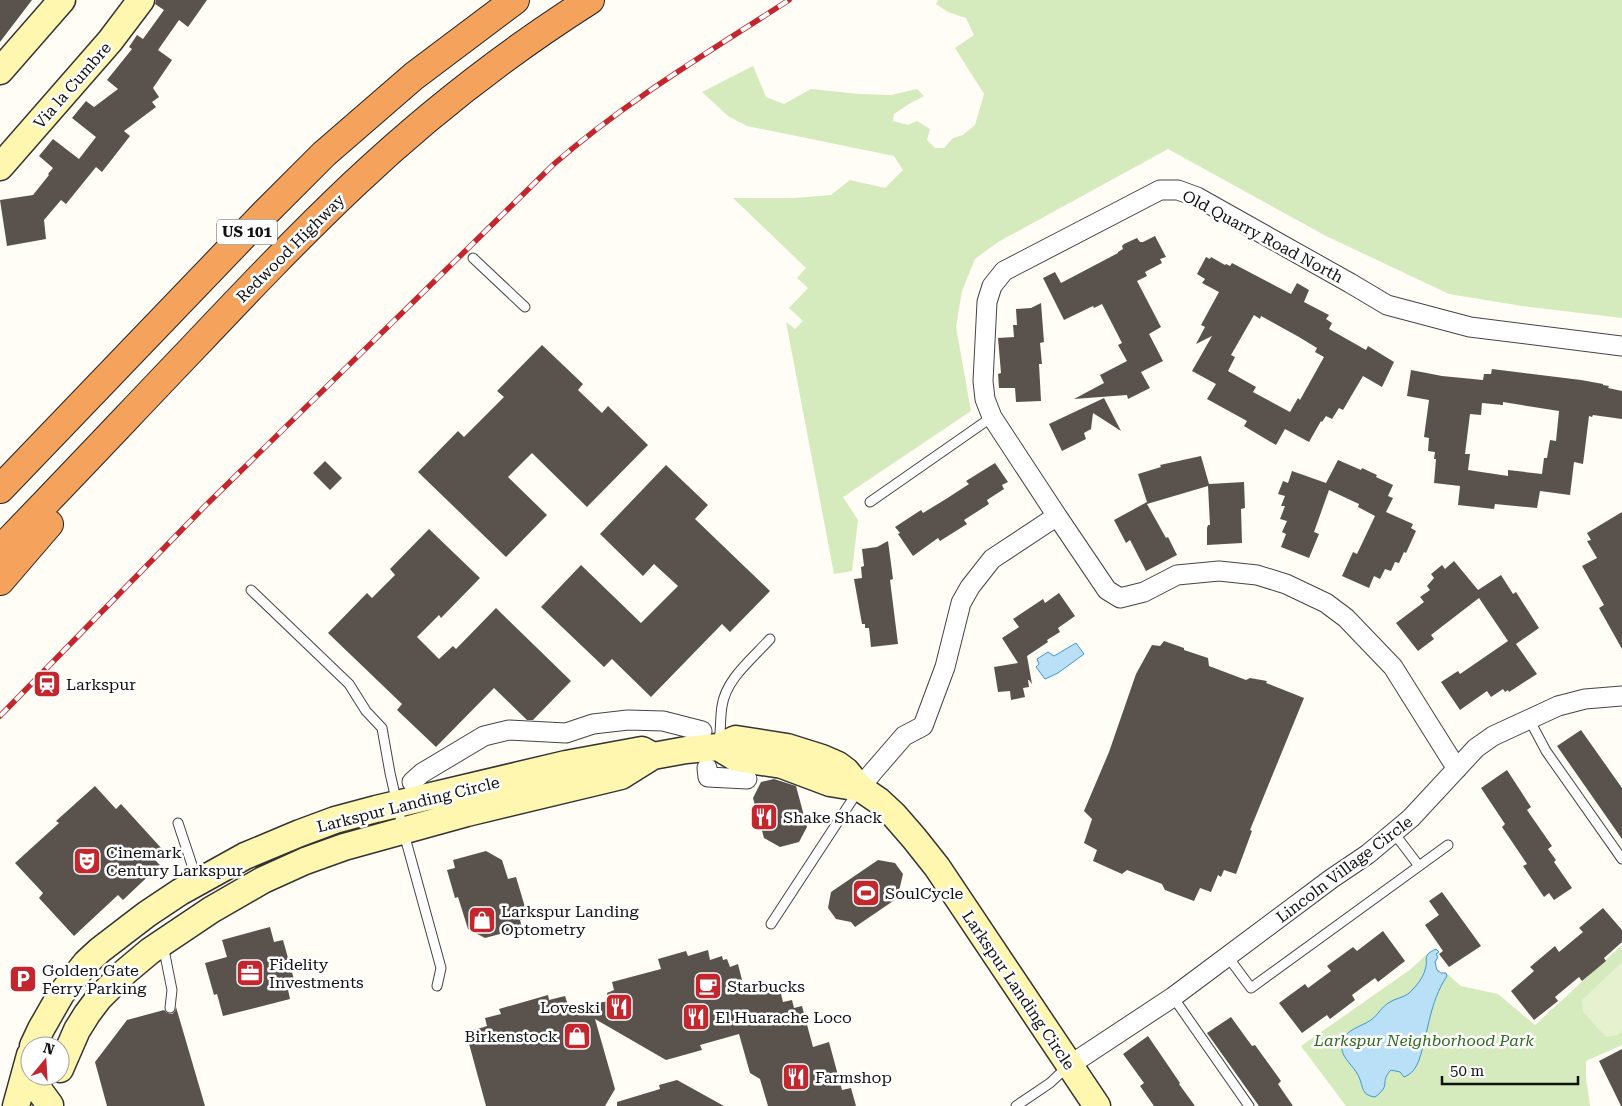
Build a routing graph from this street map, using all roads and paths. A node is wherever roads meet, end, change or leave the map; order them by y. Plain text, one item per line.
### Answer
1 (62, 0) edge
2 (141, 0) edge
3 (515, 0) edge
4 (590, 0) edge
5 (0, 71) edge
6 (0, 167) edge
7 (473, 258) dead end
8 (243, 296) junction
9 (525, 307) dead end
10 (1622, 346) edge
11 (992, 417) junction
12 (0, 489) edge
13 (870, 502) dead end
14 (1057, 516) junction
15 (0, 550) edge
16 (0, 581) edge
17 (251, 590) dead end
18 (770, 640) dead end
19 (1622, 696) edge
20 (1529, 718) junction
21 (709, 749) junction
22 (653, 756) junction
23 (1456, 768) junction
24 (747, 779) dead end
25 (412, 782) dead end
26 (860, 788) junction
27 (397, 804) junction
28 (178, 823) dead end
29 (403, 830) junction
30 (1394, 833) junction
31 (1448, 845) dead end
32 (1622, 859) edge
33 (1419, 866) junction
34 (197, 882) junction
35 (211, 910) junction
36 (771, 924) dead end
37 (163, 943) junction
38 (1228, 957) junction
39 (69, 983) junction
40 (437, 986) dead end
41 (1173, 997) junction
42 (170, 1008) dead end
43 (38, 1036) edge
44 (54, 1036) edge
45 (70, 1046) edge
46 (1070, 1066) junction
47 (21, 1086) edge
48 (36, 1086) edge
49 (55, 1086) edge
50 (50, 1105) edge
51 (16, 1106) edge
52 (1016, 1106) edge
53 (1097, 1106) edge
54 (1249, 1106) edge

1 - 5 main road
2 - 6 main road, Via la Cumbre
3 - 12 highway, US 101
4 - 8 highway, Redwood Highway / US 101
7 - 9 lane
8 - 15 highway, Redwood Highway / US 101
8 - 16 highway
10 - 11 street, Old Quarry Road North
11 - 13 lane
11 - 14 street, Old Quarry Road North
14 - 23 street, Old Quarry Road North
14 - 26 street
17 - 27 lane
18 - 21 lane
19 - 20 street, Lincoln Village Circle
20 - 23 street, Lincoln Village Circle
20 - 32 lane
21 - 22 main road, Larkspur Landing Circle
21 - 24 street
21 - 25 street
21 - 26 main road, Larkspur Landing Circle
22 - 27 main road, Larkspur Landing Circle
22 - 29 main road, Larkspur Landing Circle
23 - 30 street, Lincoln Village Circle
26 - 36 lane
26 - 46 main road, Larkspur Landing Circle
27 - 29 lane
27 - 34 main road, Larkspur Landing Circle
28 - 34 lane
29 - 35 main road, Larkspur Landing Circle
29 - 40 lane
30 - 33 lane
30 - 38 street, Lincoln Village Circle
31 - 33 lane
33 - 38 lane
34 - 35 main road
34 - 39 main road, Larkspur Landing Circle
35 - 37 main road, Larkspur Landing Circle
37 - 42 lane
37 - 45 main road, Larkspur Landing Circle
38 - 41 street, Lincoln Village Circle
39 - 43 main road, Larkspur Landing Circle
39 - 44 main road
41 - 46 street, Lincoln Village Circle
41 - 54 lane
46 - 52 lane
46 - 53 main road, Larkspur Landing Circle
47 - 51 main road
48 - 50 main road
49 - 50 main road

